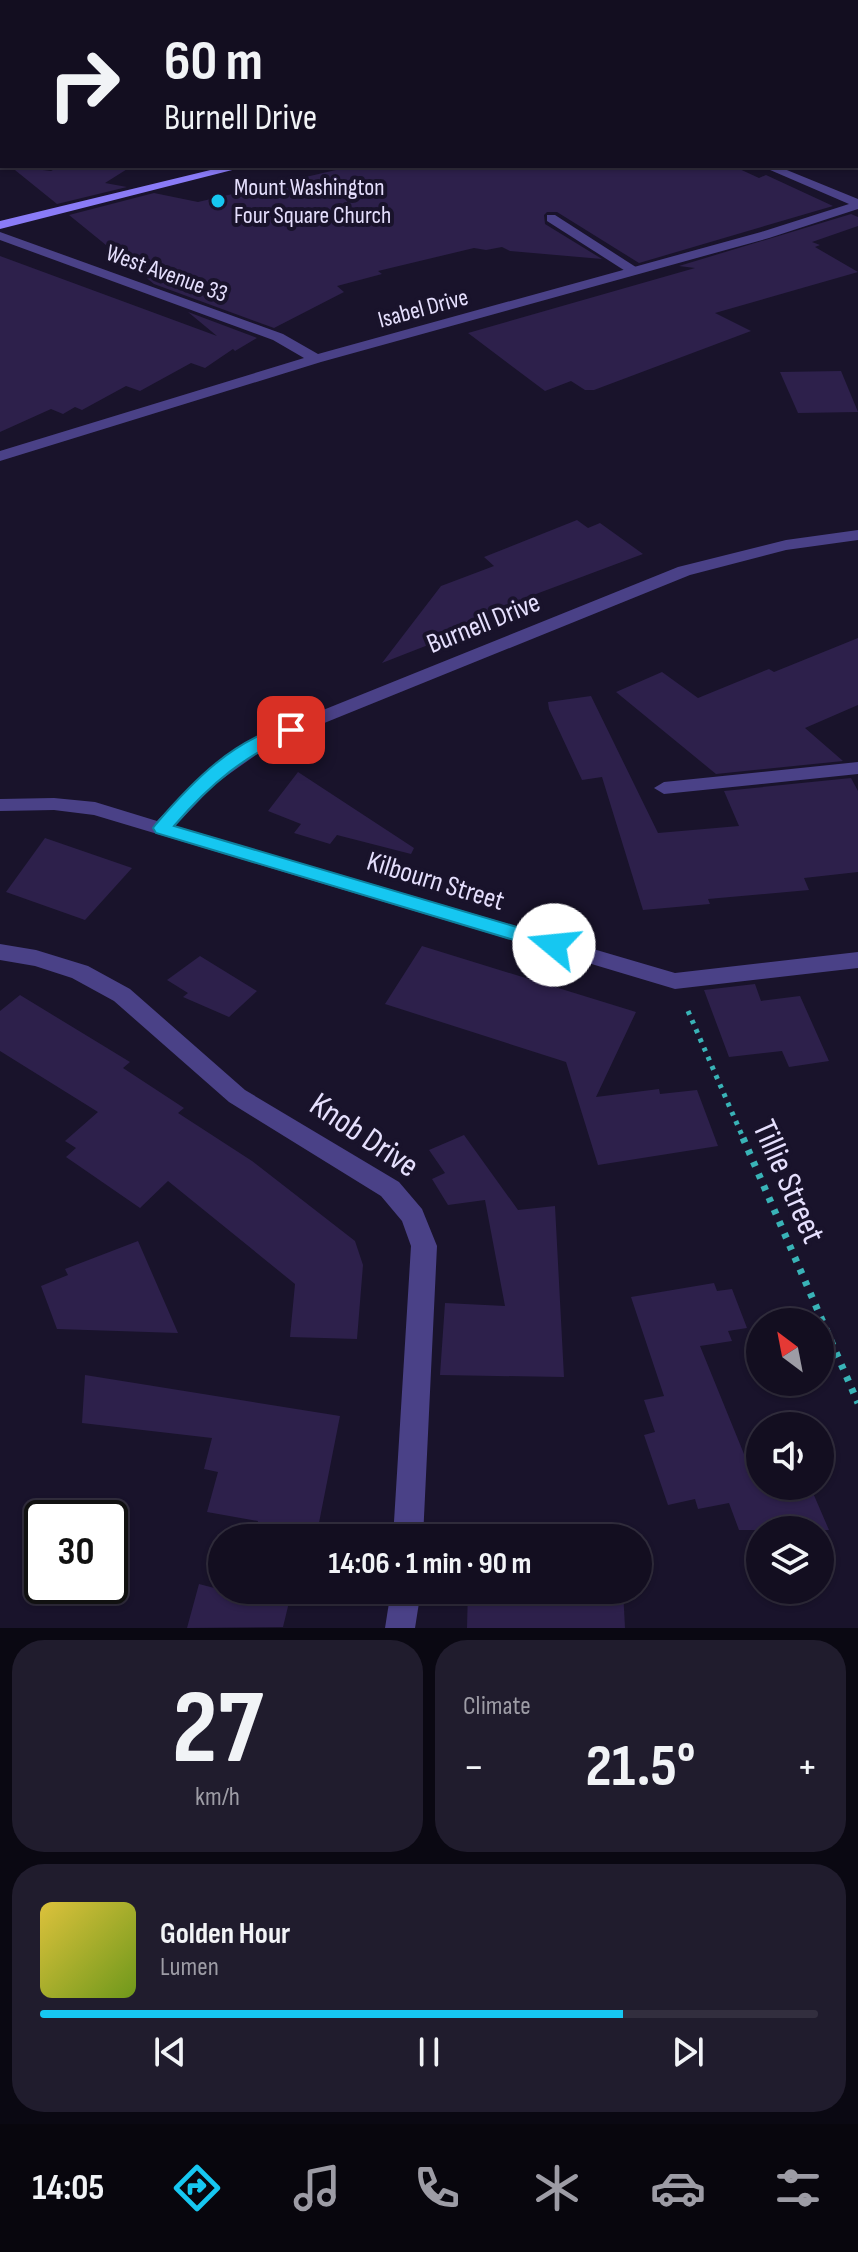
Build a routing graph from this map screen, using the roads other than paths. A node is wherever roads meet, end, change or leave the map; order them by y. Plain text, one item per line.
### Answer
1 (234, 168) edge
2 (772, 168) edge
3 (858, 204) edge
4 (551, 218) dead end
5 (0, 225) edge
6 (0, 236) edge
7 (635, 271) junction
8 (316, 359) junction
9 (0, 456) edge
10 (858, 535) edge
11 (858, 768) edge
12 (664, 788) dead end
13 (0, 805) edge
14 (162, 828) junction
15 (0, 952) edge
16 (858, 960) edge
17 (409, 1524) edge
18 (404, 1604) edge
19 (400, 1628) edge

1 - 5 street
2 - 3 street
3 - 7 street, Isabel Drive
4 - 7 street
6 - 8 street, West Avenue 33
7 - 8 street, Isabel Drive
8 - 9 street, Isabel Drive
10 - 14 street, Burnell Drive
11 - 12 street
13 - 14 street, Kilbourn Street
14 - 16 street, Kilbourn Street
15 - 17 street, Knob Drive
18 - 19 street

